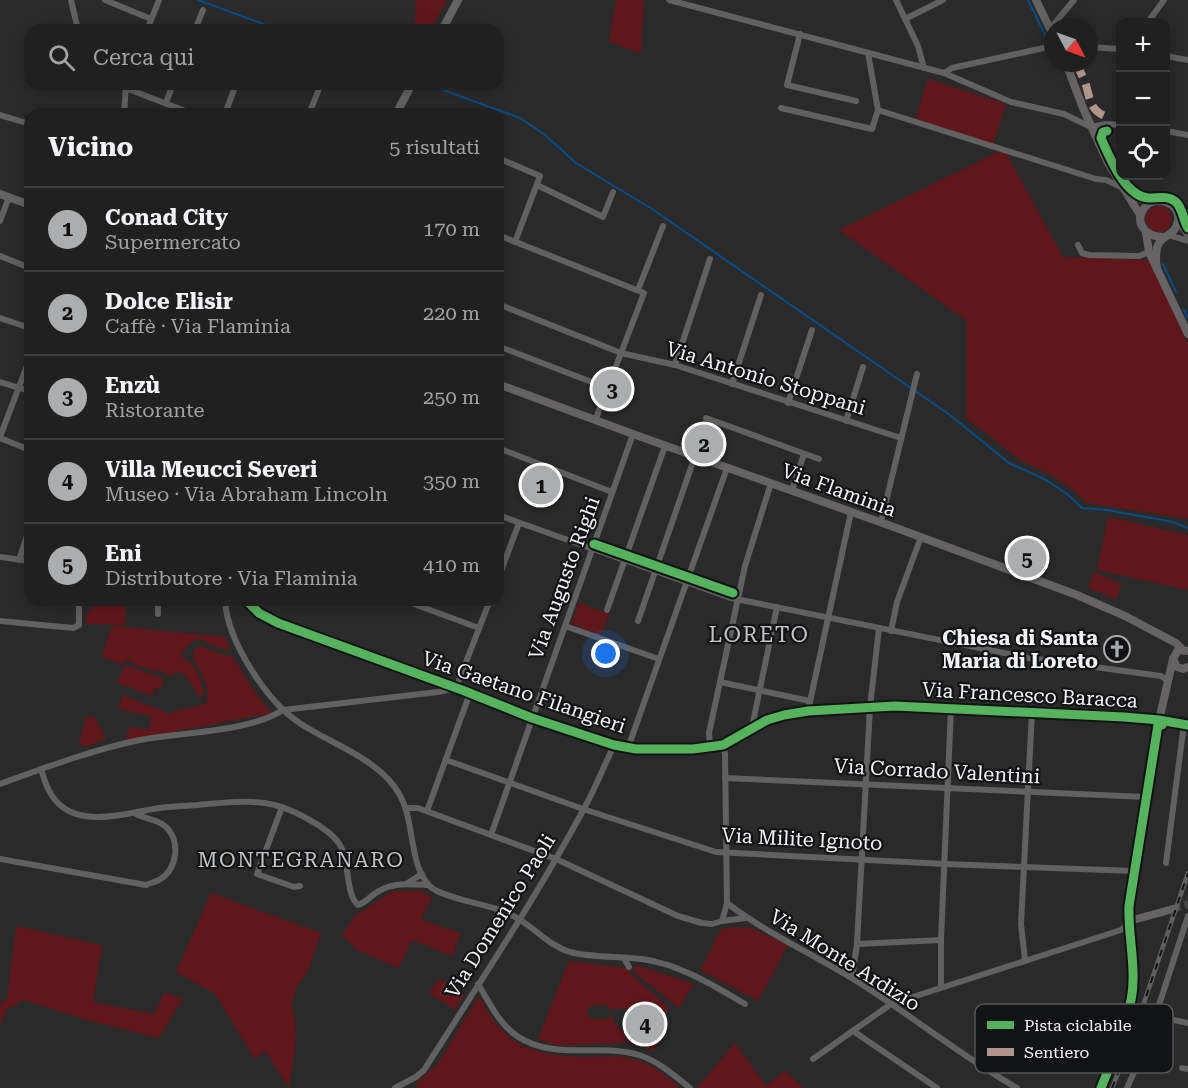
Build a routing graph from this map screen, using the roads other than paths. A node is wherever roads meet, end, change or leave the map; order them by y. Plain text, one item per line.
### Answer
1 (71, 0) edge
2 (105, 0) edge
3 (159, 0) edge
4 (458, 0) edge
5 (669, 0) edge
6 (896, 0) edge
7 (943, 0) edge
8 (1036, 0) edge
9 (1042, 0) edge
10 (1074, 0) edge
11 (1164, 0) edge
12 (203, 10) dead end
13 (1045, 18) edge
14 (1051, 18) edge
15 (1061, 18) edge
16 (1151, 18) edge
17 (152, 19) junction
18 (904, 19) junction
19 (77, 24) edge
20 (150, 24) edge
21 (197, 24) edge
22 (445, 24) edge
23 (800, 34) junction
24 (1044, 48) edge
25 (1098, 48) edge
26 (1116, 49) edge
27 (868, 53) junction
28 (1170, 57) edge
29 (1188, 60) edge
30 (924, 68) junction
31 (1070, 72) edge
32 (1075, 72) edge
33 (944, 73) junction
34 (125, 90) edge
35 (135, 90) edge
36 (171, 90) edge
37 (234, 90) edge
38 (319, 90) edge
39 (409, 90) edge
40 (856, 101) dead end
41 (166, 103) junction
42 (124, 108) edge
43 (178, 108) edge
44 (227, 108) edge
45 (311, 108) edge
46 (399, 108) edge
47 (781, 108) dead end
48 (878, 110) junction
49 (0, 115) edge
50 (24, 122) edge
51 (1116, 124) edge
52 (1091, 127) junction
53 (1170, 131) edge
54 (1188, 135) edge
55 (504, 161) edge
56 (537, 185) junction
57 (1124, 189) junction
58 (613, 192) dead end
59 (0, 194) edge
60 (9, 197) junction
61 (1151, 201) junction
62 (24, 203) edge
63 (1140, 215) junction
64 (0, 221) edge
65 (1178, 222) junction
66 (663, 226) dead end
67 (1146, 233) junction
68 (1166, 236) junction
69 (1188, 236) edge
70 (504, 237) edge
71 (1188, 241) edge
72 (515, 242) junction
73 (1078, 245) dead end
74 (1149, 252) junction
75 (0, 256) edge
76 (710, 259) dead end
77 (24, 266) edge
78 (1157, 269) junction
79 (638, 290) junction
80 (761, 295) dead end
81 (504, 306) edge
82 (0, 318) edge
83 (24, 326) edge
84 (812, 330) dead end
85 (1188, 334) edge
86 (504, 348) edge
87 (621, 353) junction
88 (675, 365) junction
89 (863, 367) dead end
90 (24, 372) edge
91 (916, 374) dead end
92 (0, 382) edge
93 (732, 384) junction
94 (504, 386) edge
95 (18, 387) junction
96 (607, 388) junction
97 (24, 389) edge
98 (788, 403) junction
99 (706, 418) dead end
100 (595, 420) junction
101 (846, 421) junction
102 (633, 434) junction
103 (0, 437) edge
104 (901, 438) junction
105 (665, 446) junction
106 (24, 447) edge
107 (504, 450) edge
108 (804, 454) junction
109 (695, 456) junction
110 (819, 459) dead end
111 (727, 468) junction
112 (771, 483) junction
113 (792, 490) junction
114 (612, 492) junction
115 (850, 512) junction
116 (504, 517) edge
117 (881, 522) junction
118 (519, 523) junction
119 (921, 537) junction
120 (24, 545) edge
121 (592, 549) junction
122 (0, 557) edge
123 (19, 560) junction
124 (24, 560) edge
125 (624, 561) junction
126 (504, 563) edge
127 (655, 572) junction
128 (686, 583) junction
129 (737, 600) junction
130 (79, 606) edge
131 (158, 606) edge
132 (226, 606) edge
133 (253, 606) edge
134 (428, 606) edge
135 (488, 606) edge
136 (777, 607) junction
137 (607, 610) dead end
138 (158, 614) dead end
139 (827, 617) junction
140 (0, 621) edge
141 (638, 621) dead end
142 (565, 626) junction
143 (479, 628) junction
144 (879, 628) junction
145 (891, 631) junction
146 (1165, 638) junction
147 (1185, 649) edge
148 (1173, 657) junction
149 (660, 659) junction
150 (1188, 667) edge
151 (1167, 680) junction
152 (720, 682) junction
153 (456, 688) junction
154 (759, 690) junction
155 (470, 693) junction
156 (810, 701) junction
157 (870, 707) junction
158 (951, 708) junction
159 (283, 710) junction
160 (808, 711) junction
161 (1032, 712) junction
162 (532, 718) junction
163 (1159, 720) junction
164 (1186, 725) edge
165 (752, 728) junction
166 (614, 745) junction
167 (723, 745) junction
168 (710, 747) junction
169 (628, 748) junction
170 (446, 760) junction
171 (41, 769) junction
172 (725, 778) junction
173 (509, 783) junction
174 (0, 784) edge
175 (866, 784) junction
176 (946, 788) junction
177 (1027, 791) junction
178 (1146, 797) junction
179 (282, 807) junction
180 (406, 808) junction
181 (583, 809) junction
182 (427, 811) junction
183 (133, 813) junction
184 (491, 835) junction
185 (726, 853) junction
186 (0, 859) edge
187 (556, 859) junction
188 (862, 859) junction
189 (1166, 863) dead end
190 (945, 864) junction
191 (1024, 866) junction
192 (1134, 871) junction
193 (422, 874) junction
194 (405, 884) junction
195 (428, 885) junction
196 (300, 886) dead end
197 (727, 903) junction
198 (1173, 909) tunnel mouth
199 (1188, 916) edge
200 (519, 918) junction
201 (747, 918) junction
202 (722, 921) junction
203 (1128, 924) junction
204 (940, 940) junction
205 (858, 944) junction
206 (624, 958) junction
207 (1025, 960) junction
208 (629, 967) dead end
209 (852, 978) junction
210 (478, 984) junction
211 (941, 987) junction
212 (745, 1004) dead end
213 (891, 1004) junction
214 (1130, 1004) edge
215 (1159, 1004) edge
216 (1173, 1020) edge
217 (1188, 1023) edge
218 (853, 1031) junction
219 (813, 1059) dead end
220 (975, 1062) edge
221 (993, 1073) edge
222 (1107, 1073) edge
223 (1134, 1073) edge
224 (396, 1088) edge
225 (690, 1088) edge
226 (938, 1088) edge
227 (1017, 1088) edge
228 (1101, 1088) edge
229 (1127, 1088) edge

1 - 19 street
2 - 17 street
3 - 17 street
4 - 22 street
5 - 23 street
6 - 18 street
7 - 18 street
8 - 13 street
9 - 14 street
10 - 15 street
11 - 16 street
12 - 21 street
17 - 20 street
18 - 30 street
23 - 27 street
23 - 40 street
24 - 33 street
25 - 26 street
27 - 30 street
27 - 48 street
28 - 29 street
30 - 33 street
31 - 52 street
32 - 52 street
33 - 52 street
34 - 42 street
35 - 41 street
36 - 41 street
37 - 44 street
38 - 45 street
39 - 46 street
41 - 43 street
47 - 48 street
48 - 57 street
49 - 50 street
51 - 52 street
52 - 57 street
53 - 54 street
55 - 56 street
56 - 58 street
56 - 72 street
57 - 61 street
57 - 63 street
59 - 60 street
60 - 62 street
60 - 64 street
61 - 63 street
61 - 65 street
63 - 67 street
65 - 68 street
65 - 69 street
66 - 79 street
67 - 68 street
67 - 74 street
68 - 71 street
68 - 78 street
70 - 72 street
72 - 79 street
73 - 74 street
74 - 78 street
75 - 77 street
76 - 88 street
78 - 85 street
79 - 87 street
80 - 93 street
81 - 87 street, Via Antonio Stoppani
82 - 83 street
84 - 98 street
86 - 96 street
87 - 88 street, Via Antonio Stoppani
87 - 96 street
88 - 93 street, Via Antonio Stoppani
89 - 101 street
90 - 95 street
91 - 104 street
92 - 95 street
93 - 98 street, Via Antonio Stoppani
94 - 100 street, Via Flaminia
95 - 97 street
95 - 103 street
96 - 100 street
98 - 101 street, Via Antonio Stoppani
99 - 108 street
100 - 102 street, Via Flaminia
101 - 104 street, Via Antonio Stoppani
102 - 105 street, Via Flaminia
102 - 114 street, Via Augusto Righi
103 - 106 street
104 - 117 street
105 - 109 street, Via Flaminia
105 - 125 street
107 - 114 street
108 - 110 street
108 - 113 street
109 - 111 street, Via Flaminia
109 - 127 street
111 - 112 street, Via Flaminia
111 - 128 street
112 - 113 street, Via Flaminia
112 - 129 street
113 - 115 street, Via Flaminia
114 - 121 street, Via Augusto Righi
115 - 117 street, Via Flaminia
115 - 139 street
116 - 118 street
117 - 119 street, Via Flaminia
118 - 121 street
118 - 126 street
119 - 145 street
119 - 146 street, Via Flaminia
120 - 123 street
121 - 125 street
121 - 142 street, Via Augusto Righi
122 - 123 street
123 - 124 street
125 - 127 street
125 - 137 street
127 - 128 street
127 - 141 street
128 - 129 street
128 - 149 street
129 - 136 street
129 - 152 street
130 - 140 street
131 - 138 street
132 - 159 street
133 - 153 street, Via Gaetano Filangieri
134 - 143 street
135 - 143 street
136 - 139 street
136 - 154 street
139 - 144 street
139 - 156 street
142 - 149 street
142 - 162 street, Via Augusto Righi
143 - 153 street
144 - 145 street
144 - 157 street
145 - 151 street
146 - 147 street, Via Flaminia
146 - 148 street
147 - 148 street
148 - 150 street
148 - 151 street
149 - 169 street
151 - 163 street
152 - 154 street
152 - 168 street
153 - 155 street, Via Gaetano Filangieri
153 - 159 street
154 - 156 street
154 - 165 street
155 - 162 street, Via Gaetano Filangieri
155 - 170 street
156 - 160 street
157 - 158 street, Via Francesco Baracca
157 - 160 street, Via Gaetano Filangieri
157 - 175 street
158 - 161 street, Via Francesco Baracca
158 - 176 street
159 - 171 street
159 - 180 street
160 - 165 street, Via Gaetano Filangieri
161 - 163 street, Via Francesco Baracca
161 - 177 street
162 - 166 street, Via Gaetano Filangieri
162 - 173 street, Via Augusto Righi
163 - 164 street, Via Francesco Baracca
163 - 178 street
164 - 189 street
165 - 167 street, Via Gaetano Filangieri
166 - 169 street, Via Gaetano Filangieri
166 - 181 street, Via Domenico Paoli
167 - 168 street, Via Gaetano Filangieri
167 - 172 street
168 - 169 street, Via Gaetano Filangieri
170 - 173 street, Via Milite Ignoto
170 - 182 street
171 - 174 street
171 - 183 street
172 - 175 street, Via Corrado Valentini
172 - 185 street
173 - 181 street, Via Milite Ignoto
173 - 184 street, Via Augusto Righi
175 - 176 street, Via Corrado Valentini
175 - 188 street
176 - 177 street, Via Corrado Valentini
176 - 190 street
177 - 178 street, Via Corrado Valentini
177 - 191 street
178 - 192 street
179 - 183 street
179 - 194 street
179 - 196 street
180 - 182 street, Via Monte Ardizio
180 - 193 street
181 - 185 street, Via Milite Ignoto
181 - 187 street, Via Domenico Paoli
182 - 184 street, Via Monte Ardizio
183 - 186 street
184 - 187 street, Via Monte Ardizio
185 - 188 street, Via Milite Ignoto
185 - 197 street
187 - 200 street, Via Domenico Paoli
187 - 202 street, Via Monte Ardizio
188 - 190 street, Via Milite Ignoto
188 - 205 street
190 - 191 street, Via Milite Ignoto
190 - 204 street
191 - 192 street, Via Milite Ignoto
191 - 207 street
192 - 203 street
193 - 194 street
193 - 195 street
194 - 195 street
195 - 200 street
197 - 201 street, Via Monte Ardizio
197 - 202 street
198 - 203 street
199 - 215 street
200 - 206 street
200 - 210 street, Via Domenico Paoli
201 - 202 street, Via Monte Ardizio
201 - 209 street, Via Monte Ardizio
203 - 207 street
203 - 214 street
204 - 205 street
204 - 211 street
205 - 209 street
206 - 208 street
206 - 212 street
207 - 211 street
209 - 213 street, Via Monte Ardizio
210 - 224 street, Via Domenico Paoli
210 - 225 street
211 - 213 street
213 - 218 street
213 - 220 street, Via Monte Ardizio
216 - 217 street
218 - 219 street
218 - 226 street
221 - 227 street, Via Monte Ardizio
222 - 228 street
223 - 229 street

